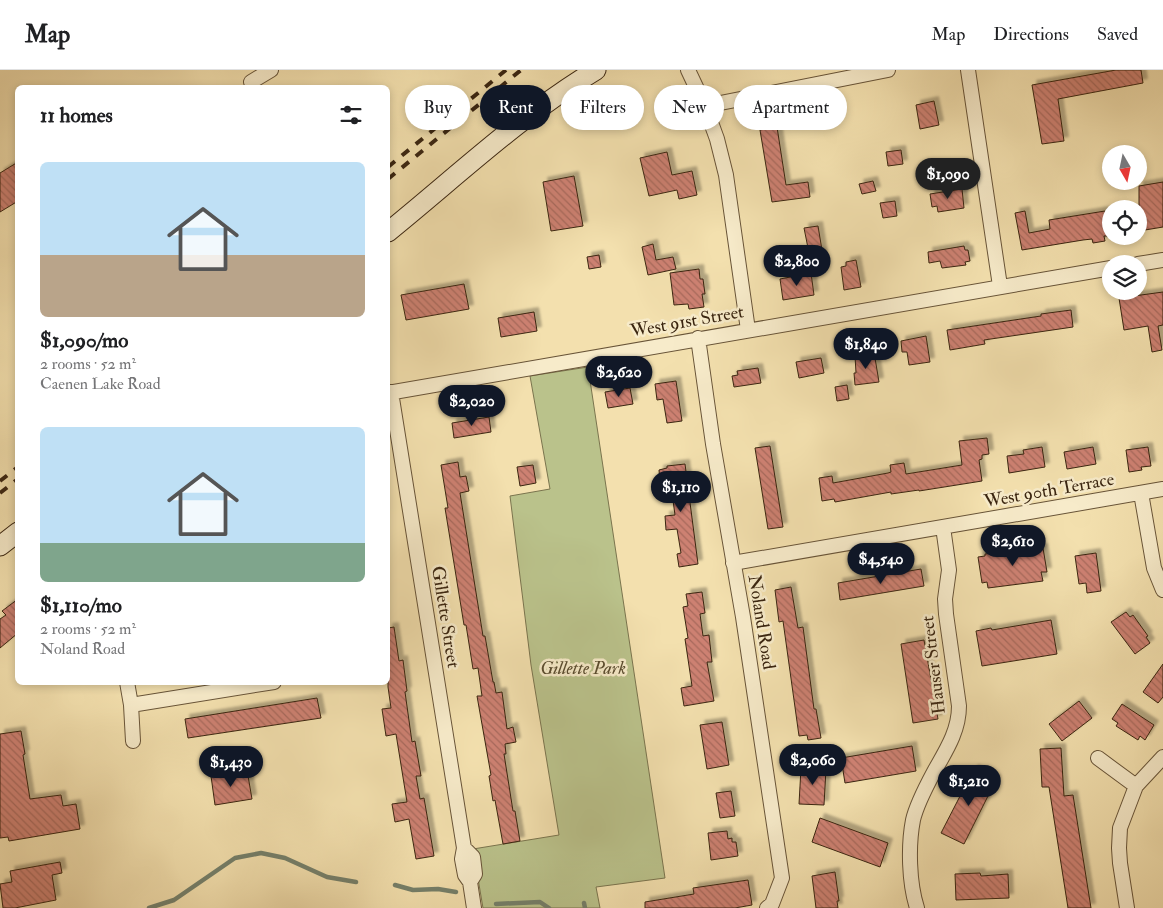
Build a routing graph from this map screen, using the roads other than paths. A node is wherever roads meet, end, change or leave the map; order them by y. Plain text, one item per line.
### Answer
1 (271, 70) edge
2 (596, 70) edge
3 (688, 70) edge
4 (888, 70) edge
5 (968, 70) edge
6 (252, 82) dead end
7 (695, 85) edge
8 (724, 102) edge
9 (715, 130) edge
10 (390, 230) edge
11 (1163, 260) edge
12 (1147, 263) edge
13 (1102, 269) edge
14 (1000, 286) junction
15 (748, 330) junction
16 (698, 338) junction
17 (390, 392) edge
18 (390, 398) edge
19 (1163, 489) edge
20 (1141, 493) junction
21 (943, 527) junction
22 (15, 534) edge
23 (0, 546) edge
24 (733, 562) junction
25 (1163, 590) edge
26 (128, 685) edge
27 (255, 685) edge
28 (131, 705) junction
29 (133, 741) dead end
30 (1163, 757) edge
31 (1098, 758) dead end
32 (1136, 786) junction
33 (474, 908) edge
34 (767, 908) edge
35 (917, 908) edge
36 (1127, 908) edge

1 - 6 street
2 - 10 main road
3 - 7 street
4 - 8 street
5 - 14 street
9 - 15 street
11 - 12 street
13 - 14 street, West 91st Street
14 - 15 street, West 91st Street
15 - 16 street, West 91st Street
16 - 17 street, West 91st Street
16 - 24 street, Noland Road
18 - 33 street, Gillette Street
19 - 20 street, West 90th Terrace
20 - 21 street, West 90th Terrace
20 - 25 street
21 - 24 street, West 90th Terrace
21 - 35 street, Hauser Street
22 - 23 main road
24 - 34 street, Noland Road
26 - 28 street
27 - 28 street
28 - 29 street
30 - 32 street
31 - 32 street
32 - 36 street

